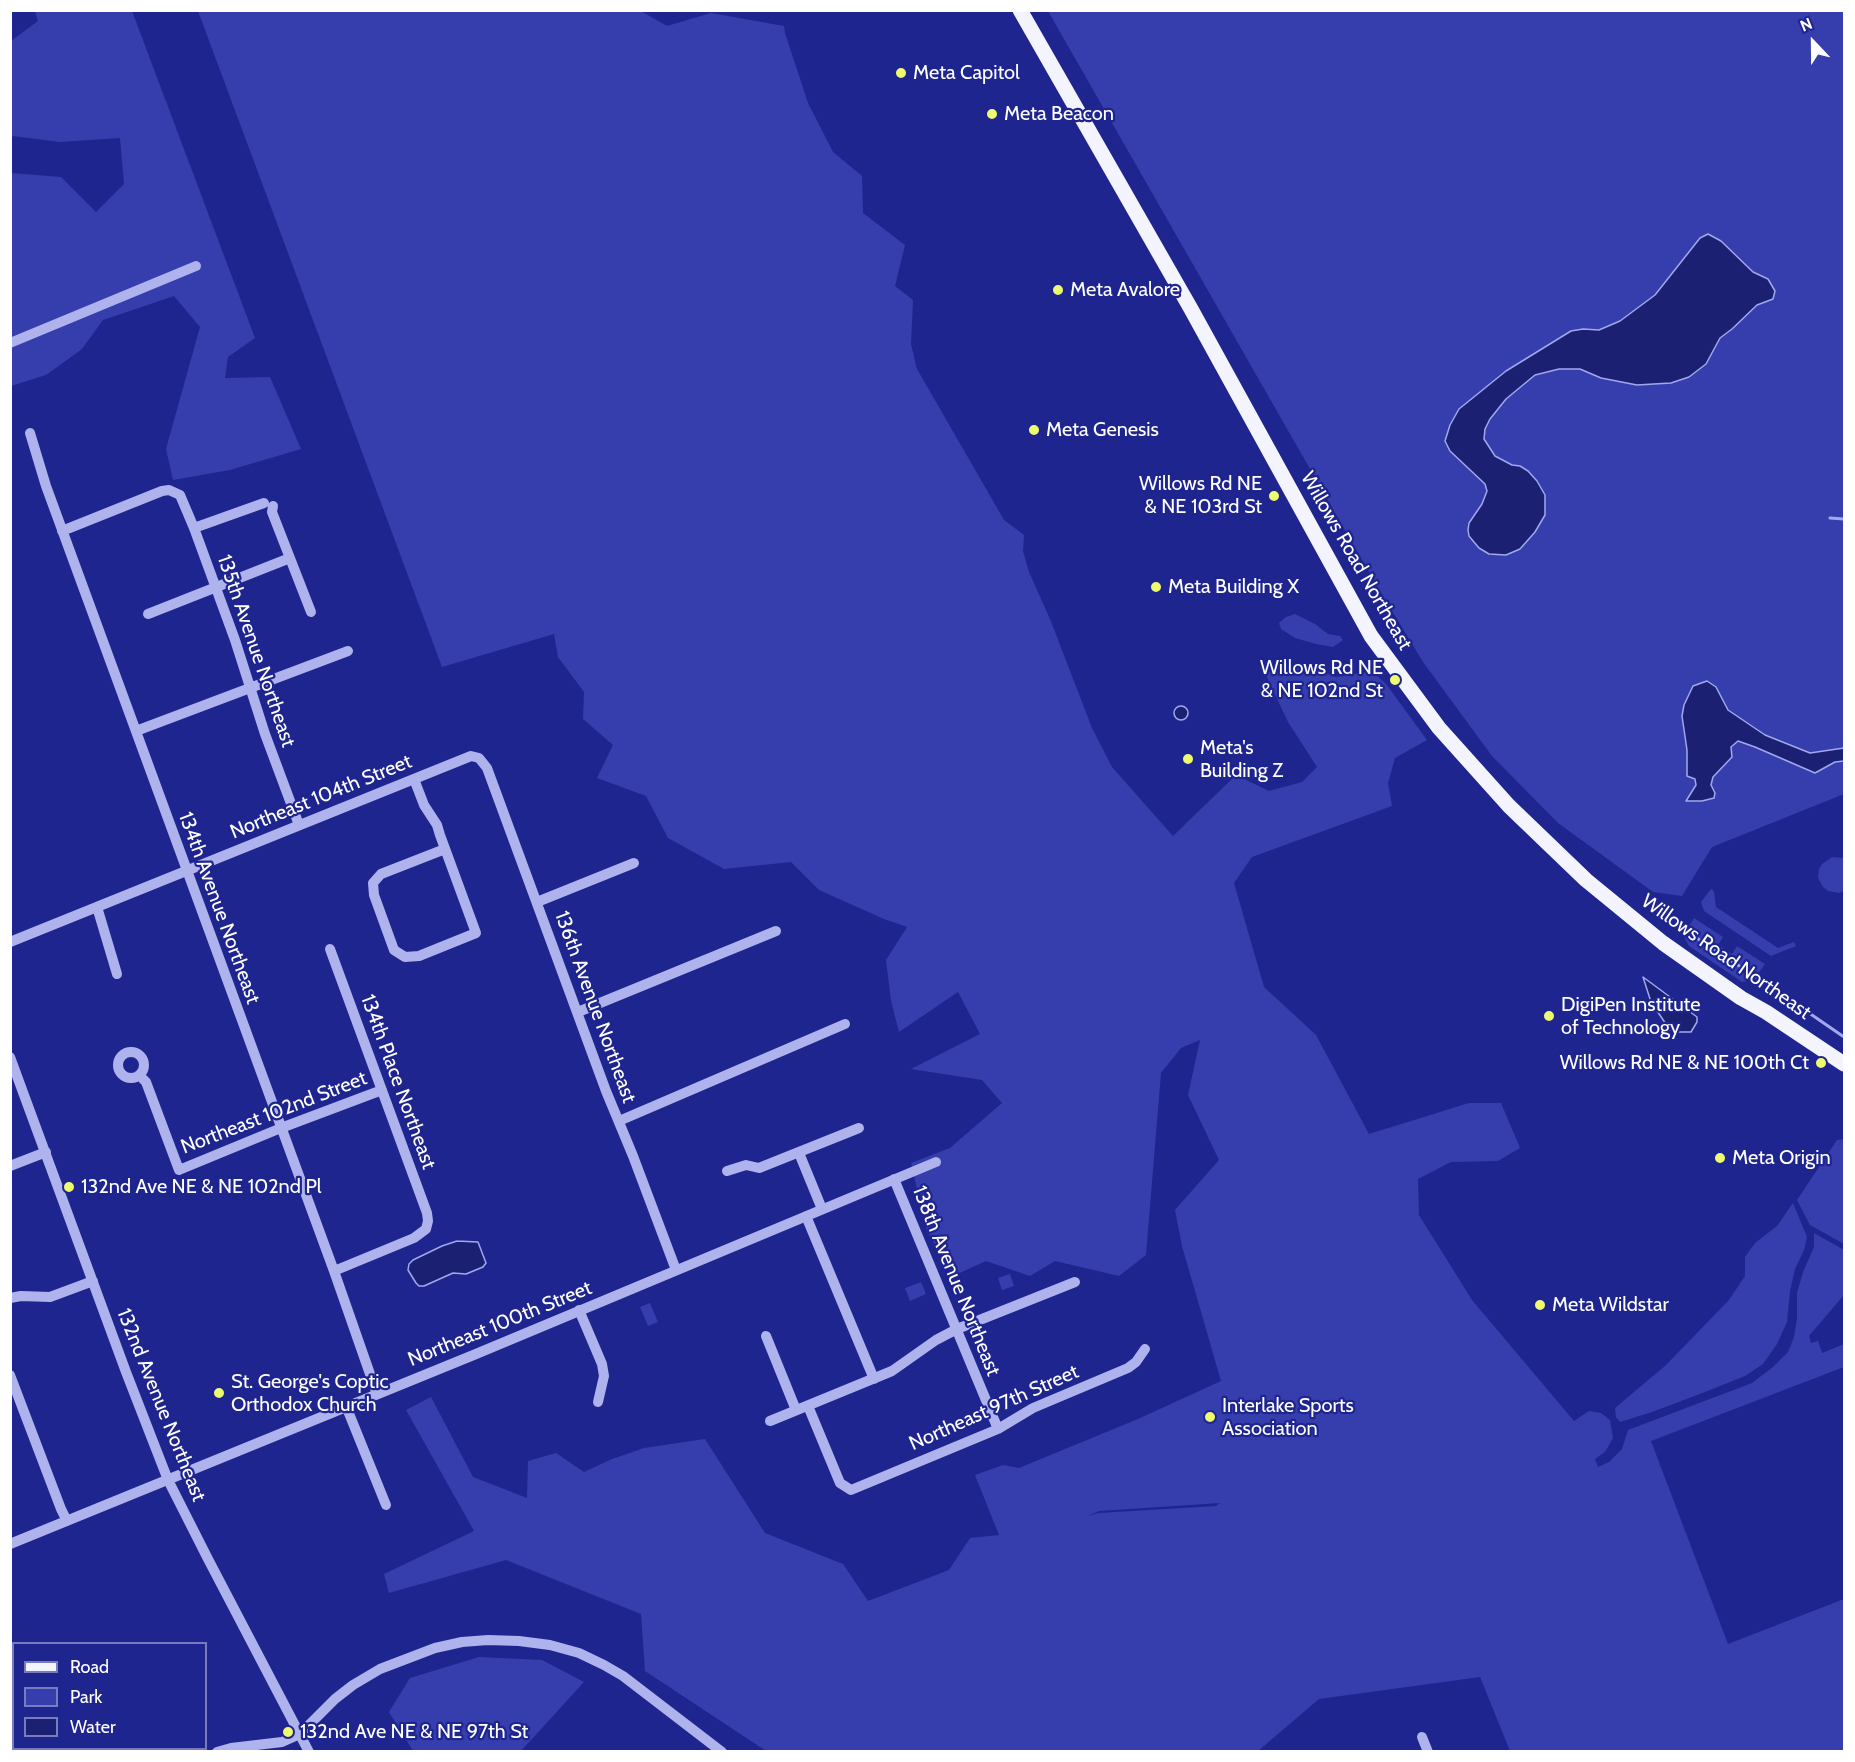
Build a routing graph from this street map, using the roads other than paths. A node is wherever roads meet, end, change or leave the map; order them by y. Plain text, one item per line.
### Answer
1 (1020, 10) edge
2 (196, 266) dead end
3 (10, 343) edge
4 (30, 433) dead end
5 (194, 528) junction
6 (62, 531) junction
7 (290, 558) junction
8 (216, 587) junction
9 (311, 612) dead end
10 (148, 614) dead end
11 (348, 651) dead end
12 (251, 687) junction
13 (136, 731) junction
14 (478, 758) joint
15 (414, 779) junction
16 (299, 825) junction
17 (445, 849) junction
18 (634, 863) dead end
19 (186, 871) junction
20 (537, 902) junction
21 (97, 907) junction
22 (776, 931) dead end
23 (10, 942) edge
24 (330, 949) dead end
25 (117, 974) dead end
26 (578, 1012) junction
27 (845, 1024) dead end
28 (10, 1057) edge
29 (1845, 1064) edge
30 (139, 1075) dead end
31 (15, 1083) edge
32 (382, 1090) junction
33 (619, 1121) junction
34 (281, 1128) junction
35 (860, 1128) dead end
36 (46, 1152) junction
37 (799, 1153) junction
38 (936, 1162) dead end
39 (10, 1166) edge
40 (727, 1171) dead end
41 (894, 1179) junction
42 (822, 1209) junction
43 (806, 1216) junction
44 (675, 1270) junction
45 (334, 1271) junction
46 (93, 1281) junction
47 (1075, 1282) dead end
48 (10, 1298) edge
49 (579, 1310) junction
50 (957, 1329) junction
51 (766, 1336) dead end
52 (1145, 1349) dead end
53 (10, 1375) edge
54 (874, 1379) junction
55 (377, 1394) junction
56 (598, 1402) dead end
57 (808, 1406) junction
58 (346, 1407) junction
59 (796, 1410) junction
60 (770, 1421) dead end
61 (998, 1430) junction
62 (168, 1480) junction
63 (386, 1505) dead end
64 (67, 1521) junction
65 (10, 1544) edge
66 (300, 1734) junction
67 (1422, 1737) dead end
68 (217, 1752) edge
69 (309, 1752) edge
70 (722, 1752) edge
71 (1428, 1752) edge

1 - 29 main road, Willows Road Northeast
2 - 3 street
4 - 6 street, 134th Avenue Northeast
5 - 6 street, 135th Avenue Northeast
5 - 7 street
5 - 8 street, 135th Avenue Northeast
6 - 13 street, 134th Avenue Northeast
7 - 8 street
7 - 9 street
8 - 10 street
8 - 12 street, 135th Avenue Northeast
11 - 12 street
12 - 13 street
12 - 16 street, 135th Avenue Northeast
13 - 19 street, 134th Avenue Northeast
14 - 15 street, Northeast 104th Street
14 - 20 street, 136th Avenue Northeast
15 - 16 street, Northeast 104th Street
15 - 17 street
16 - 19 street, Northeast 104th Street
17 - 17 street
18 - 20 street
19 - 21 street, Northeast 104th Street
19 - 34 street, 134th Avenue Northeast
20 - 26 street, 136th Avenue Northeast
21 - 23 street, Northeast 104th Street
21 - 25 street
22 - 26 street
24 - 32 street, 134th Place Northeast
26 - 33 street, 136th Avenue Northeast
27 - 33 street
28 - 31 street, 132nd Avenue Northeast
30 - 34 street, Northeast 102nd Street
31 - 36 street, 132nd Avenue Northeast
32 - 34 street, Northeast 102nd Street
32 - 45 street, 134th Place Northeast
33 - 44 street, 136th Avenue Northeast
34 - 45 street, 134th Avenue Northeast
35 - 37 street
36 - 39 street
36 - 46 street, 132nd Avenue Northeast
37 - 40 street
37 - 42 street
38 - 41 street, Northeast 100th Street
41 - 42 street, Northeast 100th Street
41 - 50 street, 138th Avenue Northeast
42 - 43 street, Northeast 100th Street
43 - 44 street, Northeast 100th Street
43 - 54 street
44 - 49 street, Northeast 100th Street
45 - 55 street, 134th Avenue Northeast
46 - 48 street
46 - 62 street, 132nd Avenue Northeast
47 - 50 street
49 - 55 street, Northeast 100th Street
49 - 56 street
50 - 54 street
50 - 61 street, 138th Avenue Northeast
51 - 59 street
52 - 61 street, Northeast 97th Street
53 - 64 street
54 - 57 street
55 - 58 street, Northeast 100th Street
57 - 59 street
57 - 61 street, Northeast 97th Street
58 - 62 street, Northeast 100th Street
58 - 63 street
59 - 60 street
62 - 64 street, Northeast 100th Street
62 - 66 street, 132nd Avenue Northeast
64 - 65 street, Northeast 100th Street
66 - 68 street
66 - 69 street, 132nd Avenue Northeast
66 - 70 street
67 - 71 street

